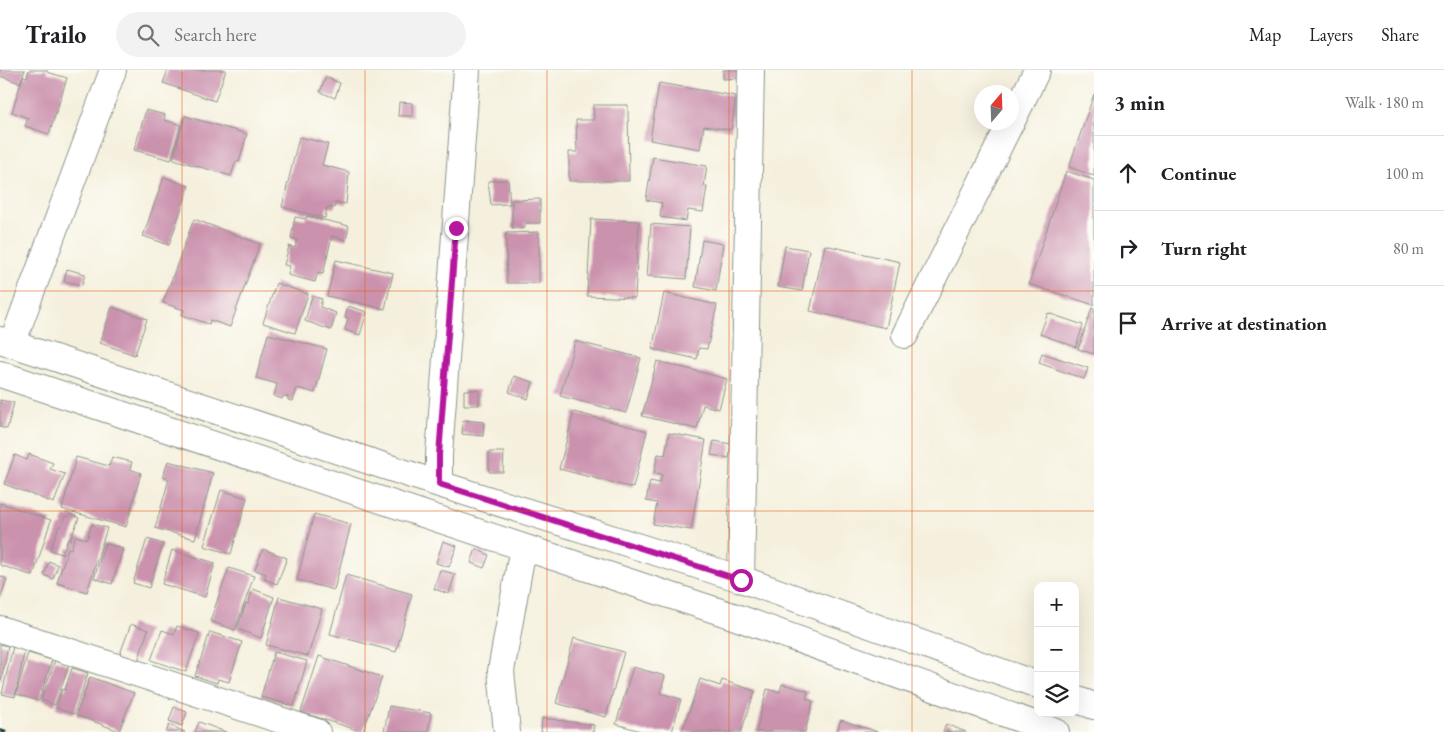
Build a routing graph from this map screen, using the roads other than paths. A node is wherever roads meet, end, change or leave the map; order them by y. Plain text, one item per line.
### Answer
1 (113, 70) edge
2 (467, 70) edge
3 (751, 70) edge
4 (1037, 70) edge
5 (1019, 106) edge
6 (1007, 130) edge
7 (905, 335) dead end
8 (6, 342) edge
9 (0, 374) edge
10 (439, 484) junction
11 (523, 548) junction
12 (741, 580) junction
13 (0, 629) edge
14 (1034, 685) edge
15 (1079, 700) edge
16 (1094, 706) edge
17 (317, 732) edge
18 (507, 732) edge
19 (1056, 732) edge

1 - 8 street
2 - 10 street
3 - 12 street
4 - 5 street
6 - 7 street
8 - 10 street
9 - 11 street
10 - 12 street
11 - 18 street
11 - 19 street
12 - 14 street
13 - 17 street
15 - 16 street

